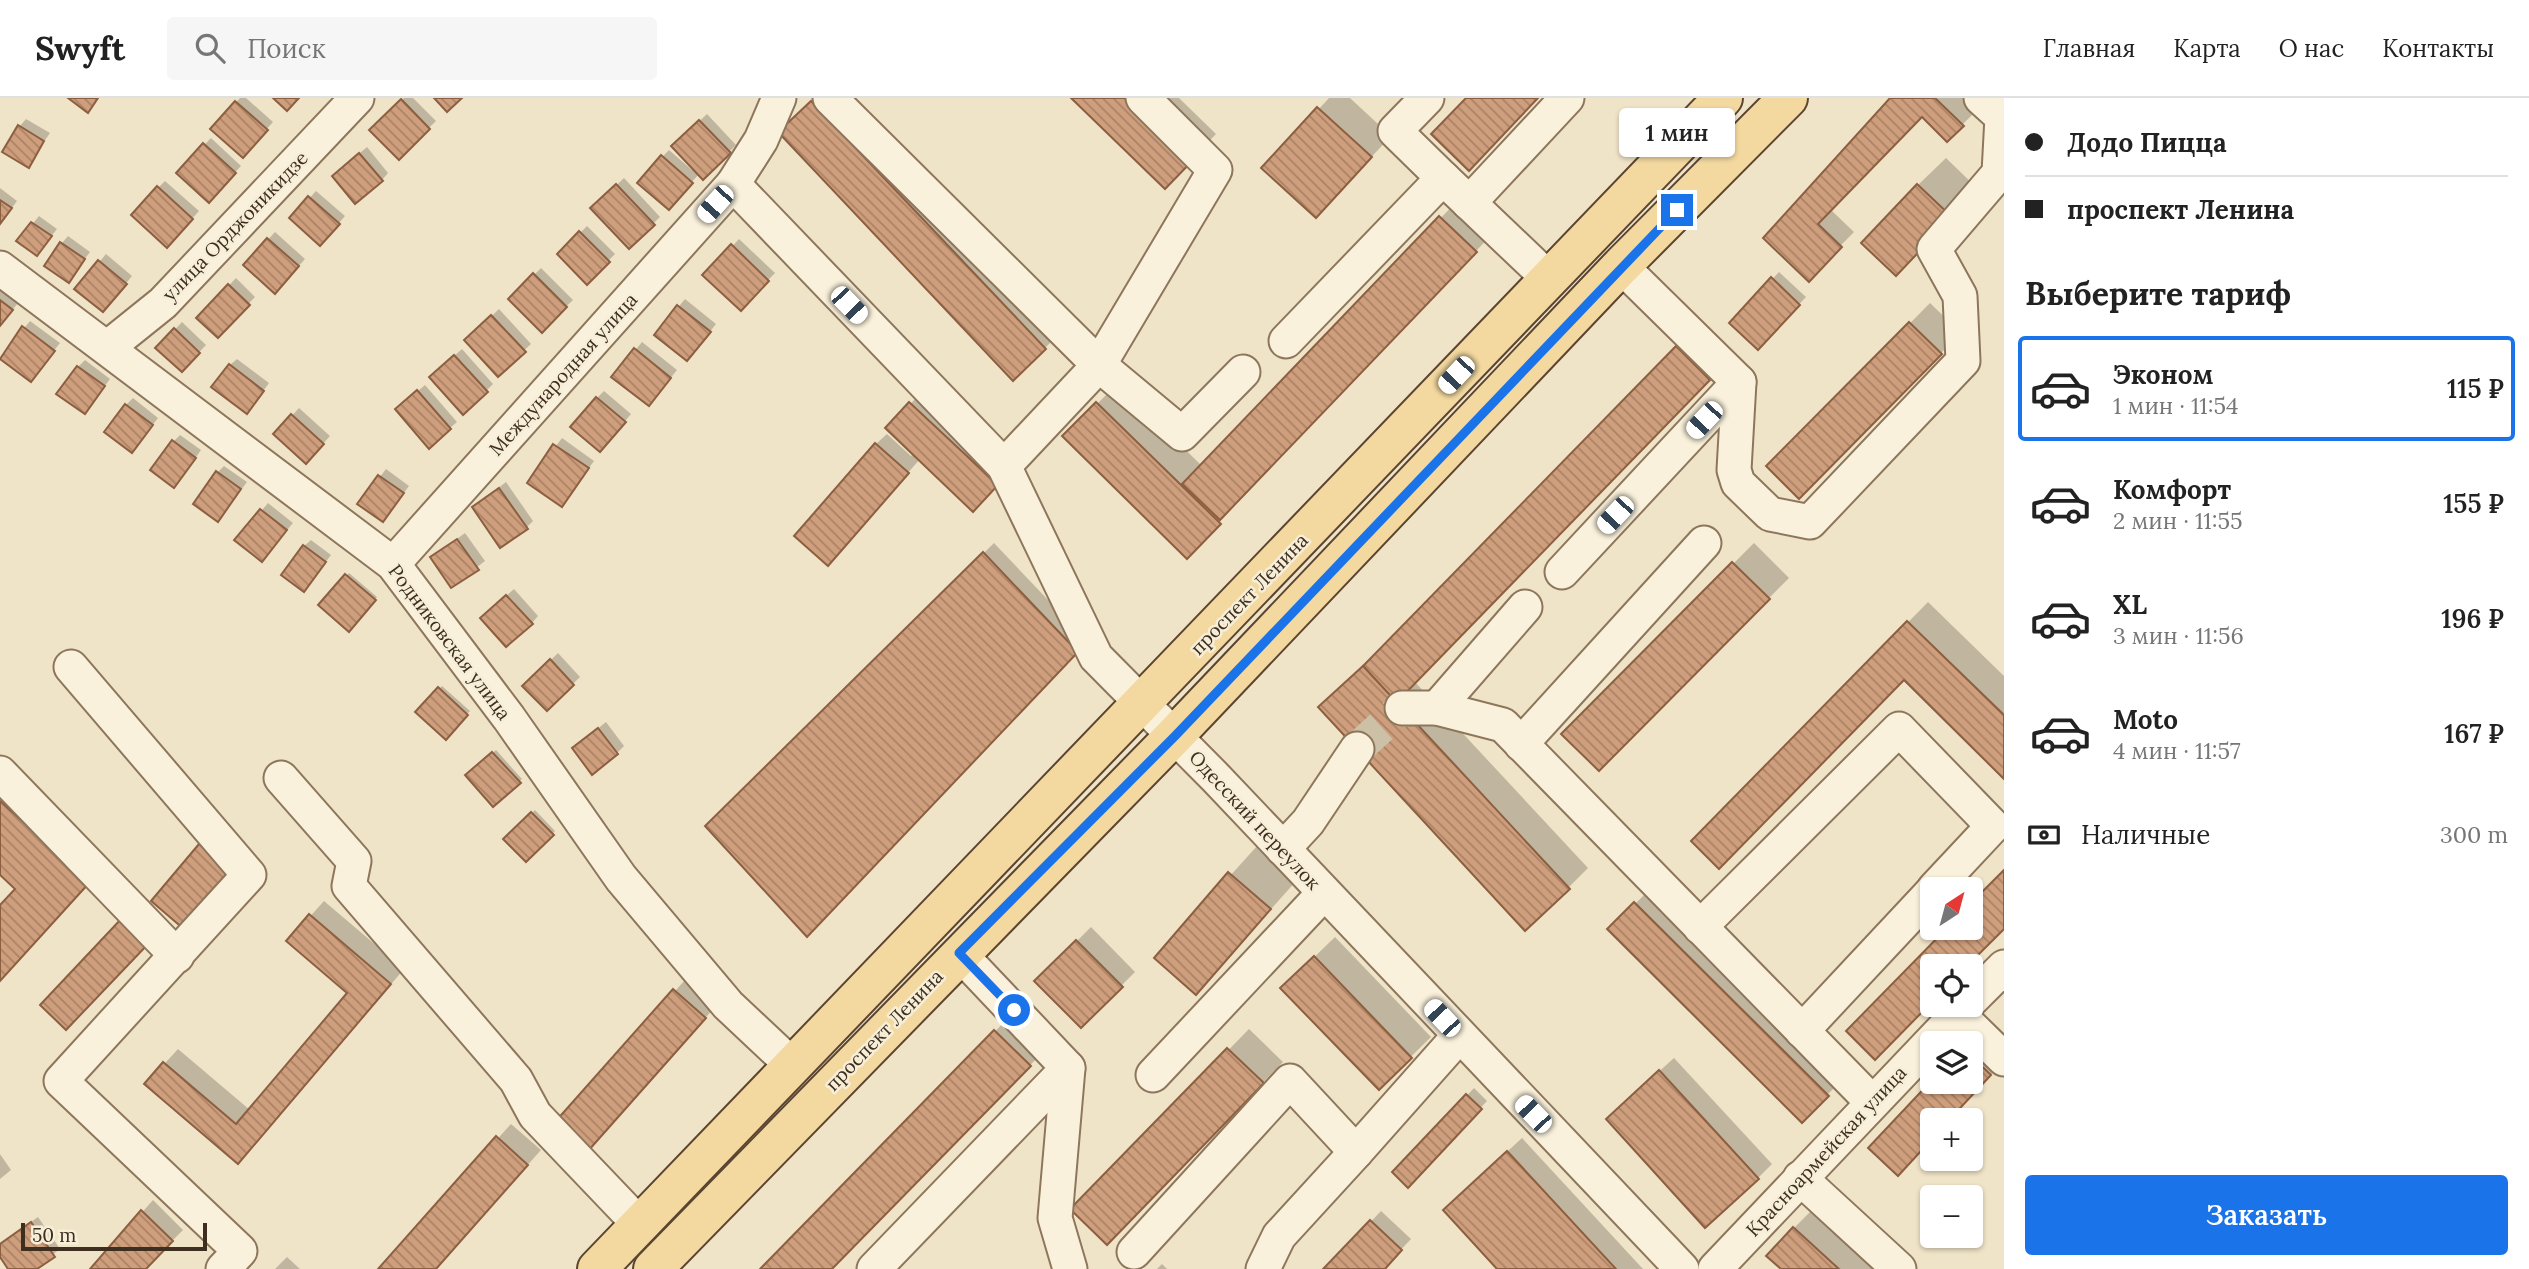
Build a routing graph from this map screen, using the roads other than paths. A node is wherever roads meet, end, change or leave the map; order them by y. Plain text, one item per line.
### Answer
1 (357, 98) edge
2 (779, 98) edge
3 (830, 98) edge
4 (1143, 98) edge
5 (1427, 98) edge
6 (1567, 98) edge
7 (1723, 98) edge
8 (1788, 98) edge
9 (1995, 110) edge
10 (1443, 178) junction
11 (733, 184) junction
12 (1469, 203) junction
13 (1621, 266) junction
14 (0, 268) edge
15 (1548, 278) junction
16 (1286, 341) dead end
17 (107, 348) junction
18 (1099, 365) junction
19 (1243, 372) dead end
20 (1739, 382) junction
21 (1004, 466) junction
22 (1704, 542) dead end
23 (393, 564) junction
24 (1562, 572) dead end
25 (1525, 607) dead end
26 (71, 667) dead end
27 (1143, 704) junction
28 (1402, 708) tunnel mouth
29 (1437, 708) junction
30 (1175, 736) junction
31 (1521, 744) junction
32 (1357, 749) tunnel mouth
33 (0, 773) edge
34 (281, 778) dead end
35 (1283, 849) junction
36 (1945, 877) edge
37 (1324, 893) junction
38 (1920, 904) edge
39 (1700, 927) junction
40 (959, 953) junction
41 (177, 956) junction
42 (2004, 967) edge
43 (1983, 989) edge
44 (1955, 1017) edge
45 (1972, 1017) edge
46 (1802, 1031) junction
47 (1459, 1036) junction
48 (2004, 1059) edge
49 (793, 1066) junction
50 (1068, 1068) junction
51 (1153, 1075) dead end
52 (1871, 1102) junction
53 (1356, 1152) junction
54 (1800, 1178) junction
55 (640, 1224) junction
56 (1134, 1252) dead end
57 (223, 1269) edge
58 (597, 1269) edge
59 (653, 1269) edge
60 (874, 1269) edge
61 (1070, 1269) edge
62 (1263, 1269) edge
63 (1682, 1269) edge
64 (1715, 1269) edge
65 (1899, 1269) edge

1 - 17 street, улица Орджоникидзе
2 - 11 street, Международная улица
3 - 18 street
4 - 18 street
5 - 10 street
6 - 12 street
7 - 15 main road, проспект Ленина
8 - 13 main road, проспект Ленина
9 - 20 street
10 - 12 street
10 - 16 street
11 - 21 street, Одесский переулок
11 - 23 street, Международная улица
12 - 15 street
13 - 20 street
13 - 30 main road, проспект Ленина
14 - 17 street, Родниковская улица
15 - 27 main road, проспект Ленина
17 - 23 street, Родниковская улица
18 - 19 street
18 - 21 street
20 - 24 street
21 - 27 street, Одесский переулок
22 - 31 street
23 - 49 street, Родниковская улица
25 - 29 street
26 - 41 street
27 - 30 street, Одесский переулок
27 - 49 main road, проспект Ленина
28 - 29 street
29 - 31 street
30 - 35 street, Одесский переулок
30 - 40 main road, проспект Ленина
31 - 39 street
32 - 35 street
33 - 41 street
34 - 55 street
35 - 37 street, Одесский переулок
36 - 39 street
37 - 47 street, Одесский переулок
37 - 51 street
38 - 46 street
39 - 46 street
40 - 50 street
40 - 59 main road, проспект Ленина
41 - 57 street
42 - 43 street, Красноармейская улица
44 - 52 street, Красноармейская улица
45 - 48 street
46 - 52 street
47 - 53 street
47 - 63 street, Одесский переулок
49 - 55 main road, проспект Ленина
50 - 60 street
50 - 61 street
52 - 54 street, Красноармейская улица
53 - 56 street
53 - 62 street
54 - 64 street, Красноармейская улица
54 - 65 street
55 - 58 main road, проспект Ленина

